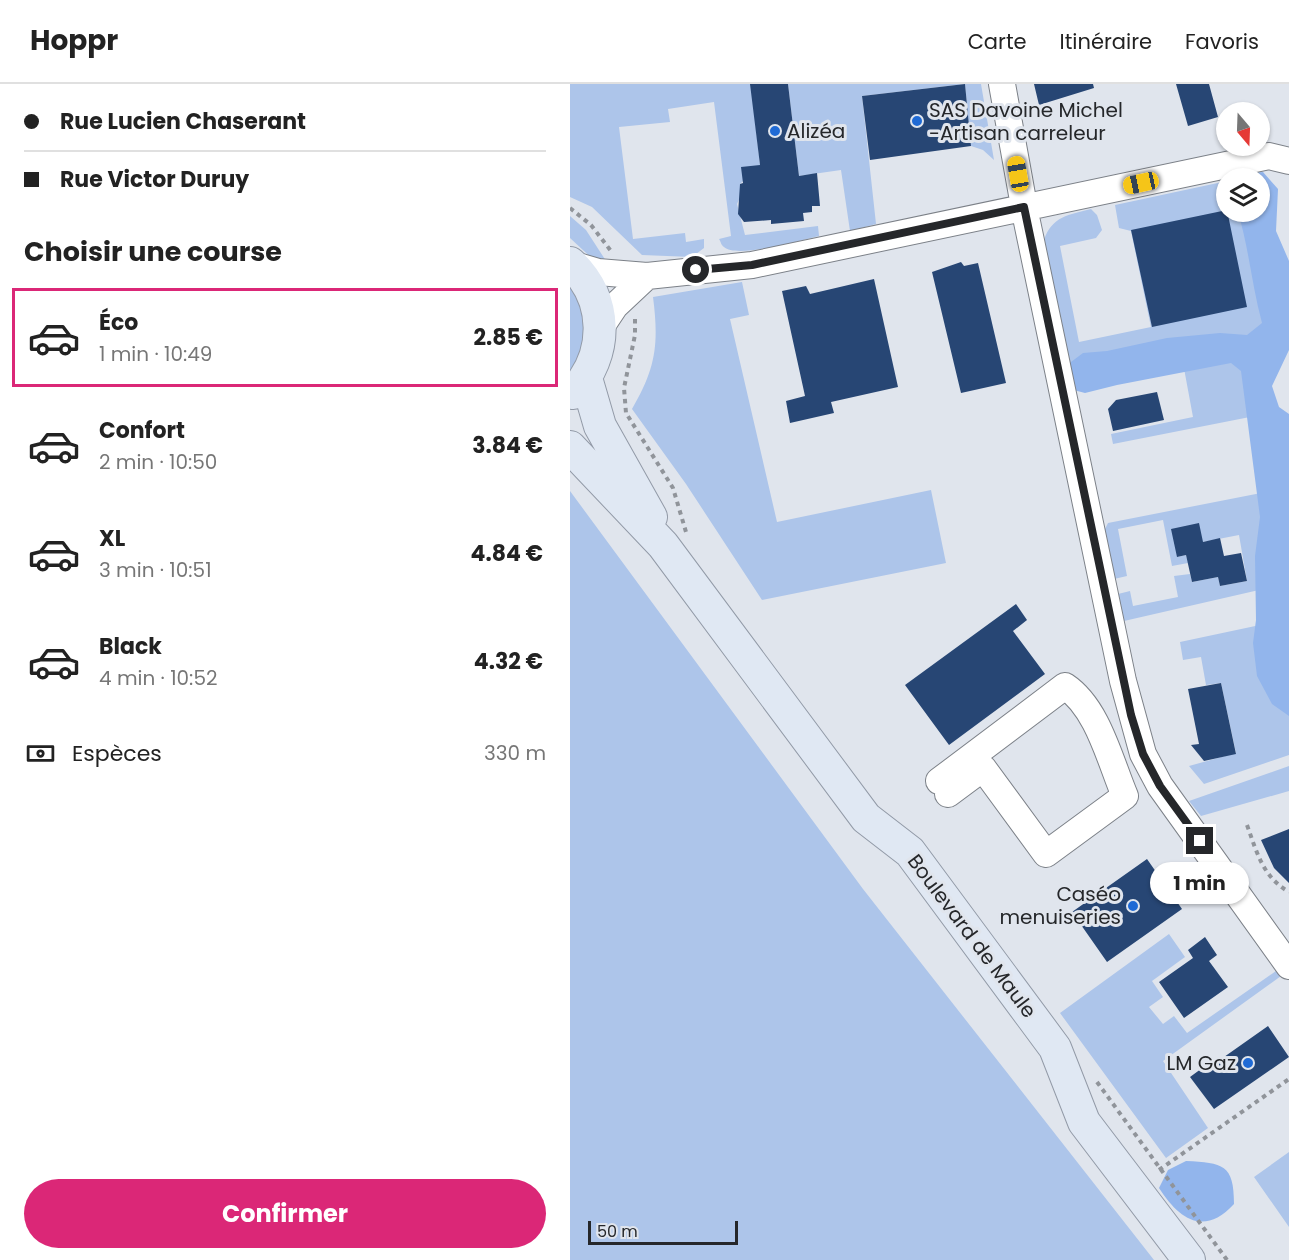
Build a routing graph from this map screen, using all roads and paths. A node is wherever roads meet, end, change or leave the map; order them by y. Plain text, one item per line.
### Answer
1 (1002, 84) edge
2 (1289, 161) edge
3 (1024, 207) junction
4 (570, 208) edge
5 (571, 264) edge
6 (637, 280) junction
7 (600, 327) junction
8 (578, 387) edge
9 (570, 447) edge
10 (676, 543) junction
11 (944, 787) joint
12 (1247, 825) dead end
13 (1289, 892) edge
14 (1287, 961) edge
15 (1091, 1073) dead end
16 (1289, 1079) edge
17 (1160, 1170) junction
18 (1189, 1260) edge
19 (1227, 1260) edge

1 - 3 street
2 - 3 street
3 - 6 street
3 - 14 street
4 - 6 path
5 - 6 street
5 - 7 main road
6 - 7 street
6 - 10 path
7 - 8 main road
8 - 10 main road, Boulevard de Maule
9 - 10 main road, Boulevard de Maule
10 - 18 main road, Boulevard de Maule
11 - 11 street
12 - 13 path
15 - 17 path
16 - 17 path
17 - 19 path

